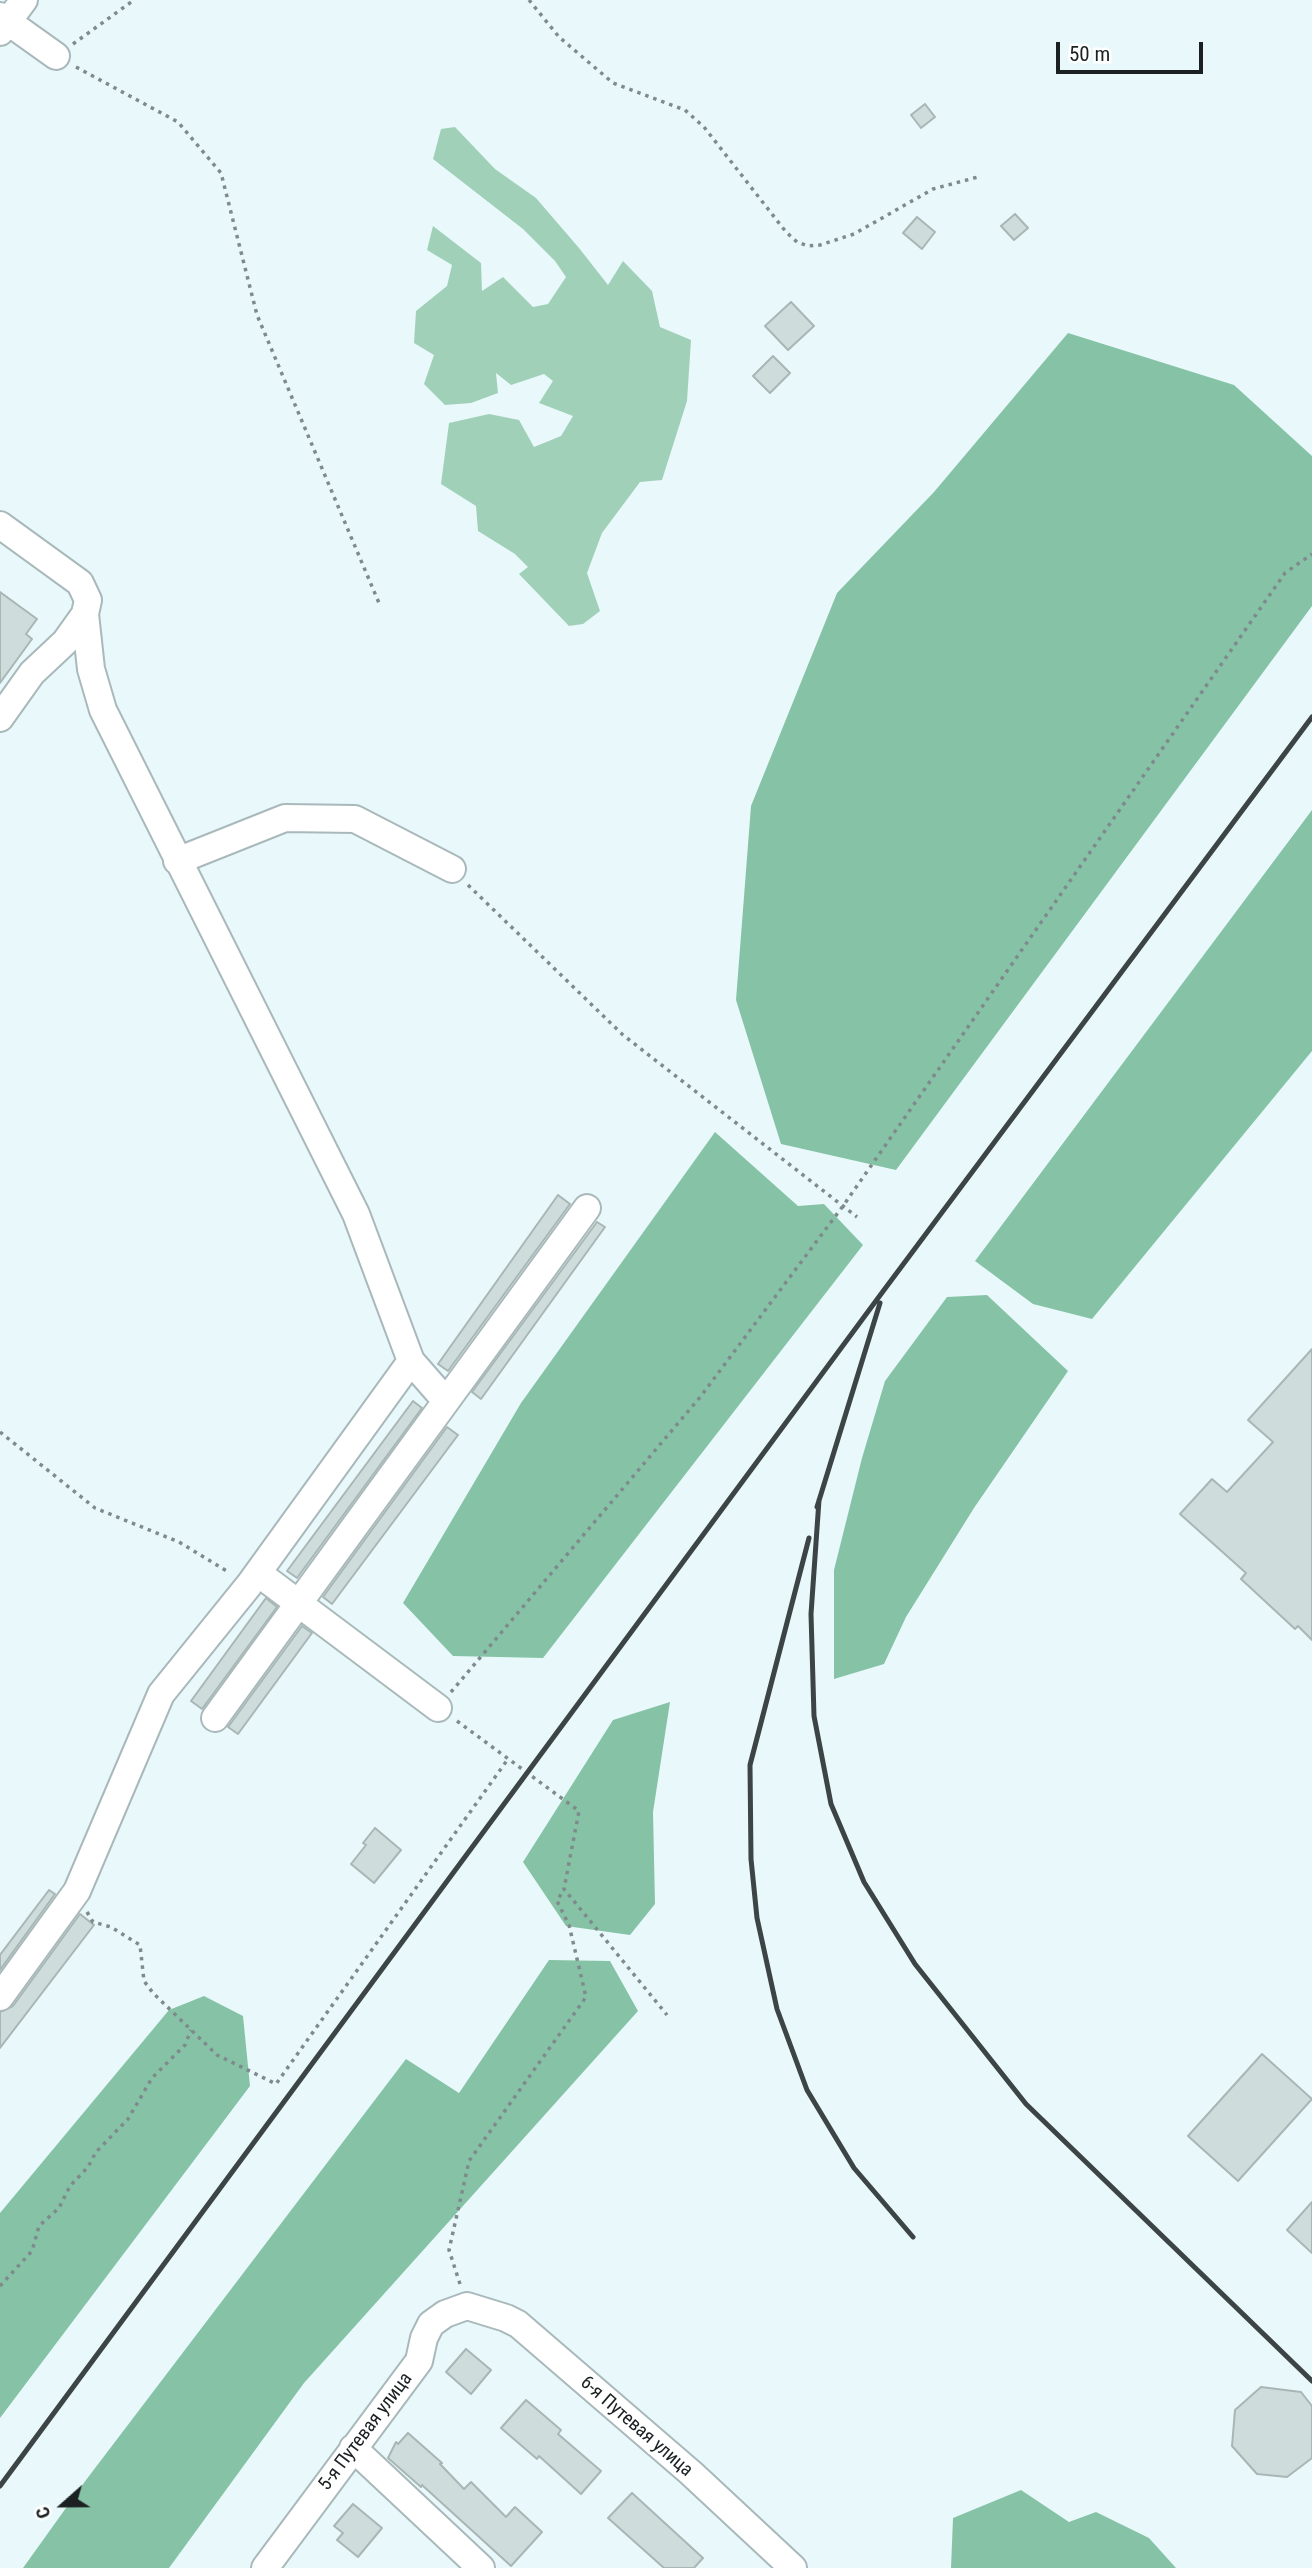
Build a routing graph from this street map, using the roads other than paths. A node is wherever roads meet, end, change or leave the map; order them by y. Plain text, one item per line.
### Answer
1 (24, 0) edge
2 (3, 23) edge
3 (56, 56) road end
4 (0, 525) edge
5 (85, 614) junction
6 (0, 718) edge
7 (177, 861) junction
8 (452, 869) road end
9 (587, 1208) dead end
10 (411, 1361) junction
11 (446, 1401) junction
12 (254, 1579) junction
13 (299, 1604) junction
14 (438, 1707) road end
15 (215, 1718) dead end
16 (0, 1997) edge
17 (467, 2306) joint
18 (353, 2448) junction
19 (265, 2568) edge
20 (481, 2568) edge
21 (793, 2568) edge

1 - 2 street
2 - 3 street
4 - 5 street
5 - 6 street
5 - 7 street
7 - 8 street
7 - 10 street
9 - 11 street
10 - 11 street
10 - 12 street
11 - 13 street
12 - 13 street
12 - 16 street
13 - 14 street
13 - 15 street
17 - 18 street, 5-я Путевая улица
17 - 21 street, 6-я Путевая улица
18 - 19 street, 5-я Путевая улица
18 - 20 street

